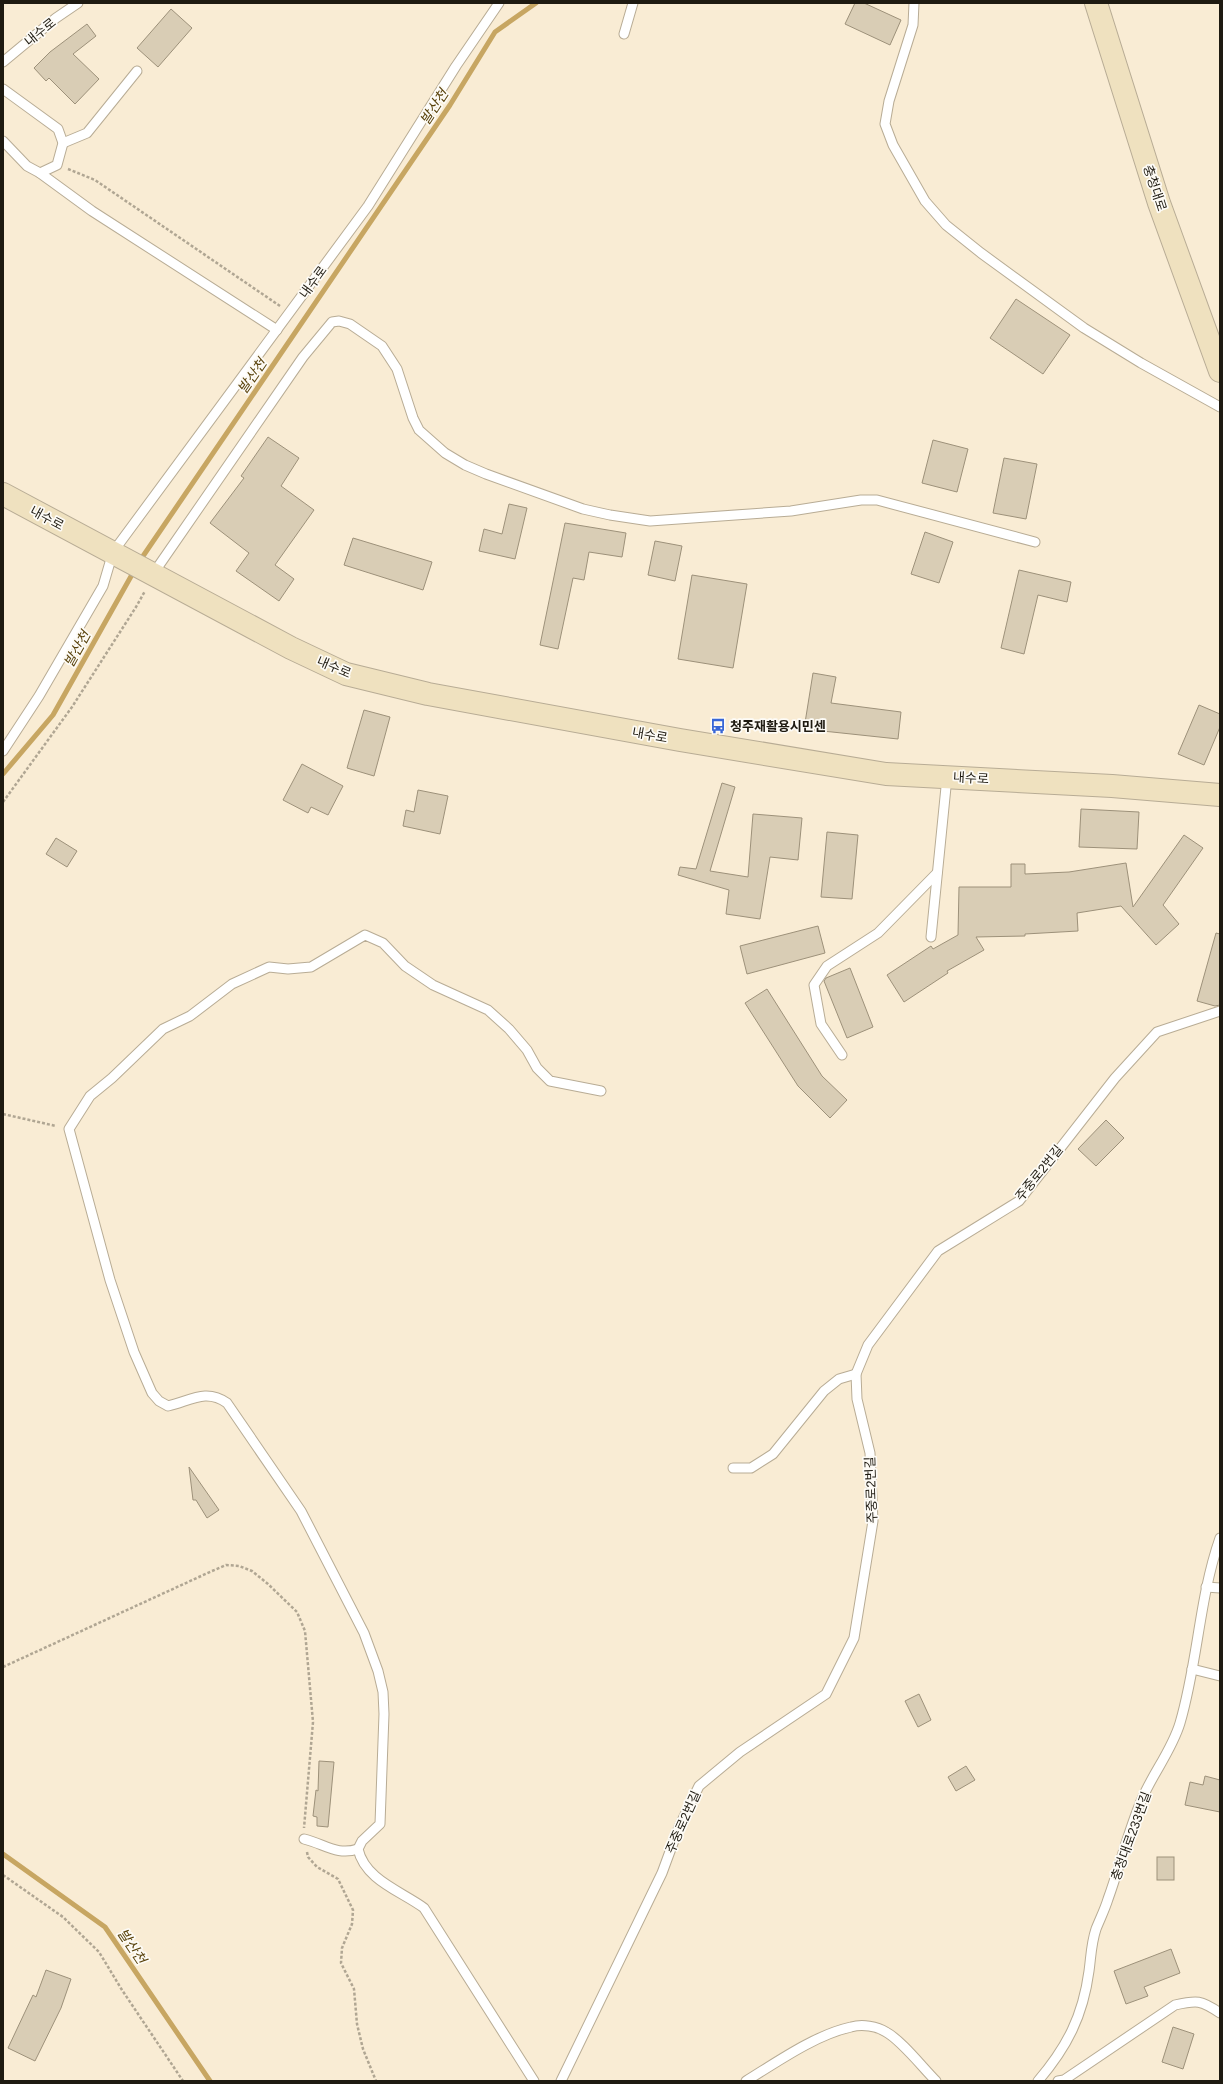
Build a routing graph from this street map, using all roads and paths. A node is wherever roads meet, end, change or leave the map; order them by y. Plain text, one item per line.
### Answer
1 (78, 3) edge
2 (499, 3) edge
3 (633, 3) edge
4 (914, 3) edge
5 (1096, 3) edge
6 (624, 34) dead end
7 (3, 62) edge
8 (137, 71) dead end
9 (3, 89) edge
10 (3, 141) edge
11 (63, 143) junction
12 (56, 165) junction
13 (40, 173) junction
14 (290, 313) junction
15 (277, 330) junction
16 (1220, 370) edge
17 (1220, 407) edge
18 (3, 494) edge
19 (1035, 542) dead end
20 (116, 554) junction
21 (150, 572) junction
22 (3, 751) edge
23 (947, 777) junction
24 (1220, 795) edge
25 (3, 802) edge
26 (937, 873) junction
27 (931, 937) dead end
28 (1220, 1011) edge
29 (842, 1055) dead end
30 (601, 1091) dead end
31 (3, 1114) edge
32 (69, 1129) junction
33 (856, 1374) junction
34 (732, 1468) dead end
35 (1220, 1538) edge
36 (1206, 1587) junction
37 (1220, 1588) edge
38 (3, 1667) edge
39 (1192, 1669) junction
40 (1220, 1676) edge
41 (304, 1839) junction
42 (358, 1848) junction
43 (3, 1875) edge
44 (1220, 2013) edge
45 (183, 2081) edge
46 (376, 2081) edge
47 (534, 2081) edge
48 (561, 2081) edge
49 (746, 2081) edge
50 (936, 2081) edge
51 (1038, 2081) edge
52 (1058, 2081) edge

1 - 7 lane, 내수로
2 - 14 lane, 내수로
3 - 6 lane
4 - 17 lane
5 - 16 street, 충청대로
8 - 11 lane
9 - 11 lane
10 - 13 lane
11 - 12 lane
12 - 13 lane
12 - 14 path
13 - 15 lane
14 - 15 lane, 내수로
15 - 20 lane, 내수로
18 - 20 street, 내수로
19 - 21 lane
20 - 21 street, 내수로
20 - 22 lane
21 - 23 street, 내수로
21 - 25 path
23 - 24 street, 내수로
23 - 26 lane
26 - 27 lane
26 - 29 lane
28 - 33 lane, 주중로2번길
30 - 32 lane
31 - 32 path
32 - 42 lane
33 - 34 lane
33 - 48 lane, 주중로2번길
35 - 36 lane, 충청대로233번길
36 - 37 lane
36 - 39 lane, 충청대로233번길
38 - 41 path
39 - 40 lane
39 - 51 lane, 충청대로233번길
41 - 42 lane
41 - 46 path
42 - 47 lane
43 - 45 path
44 - 52 lane
49 - 50 lane

